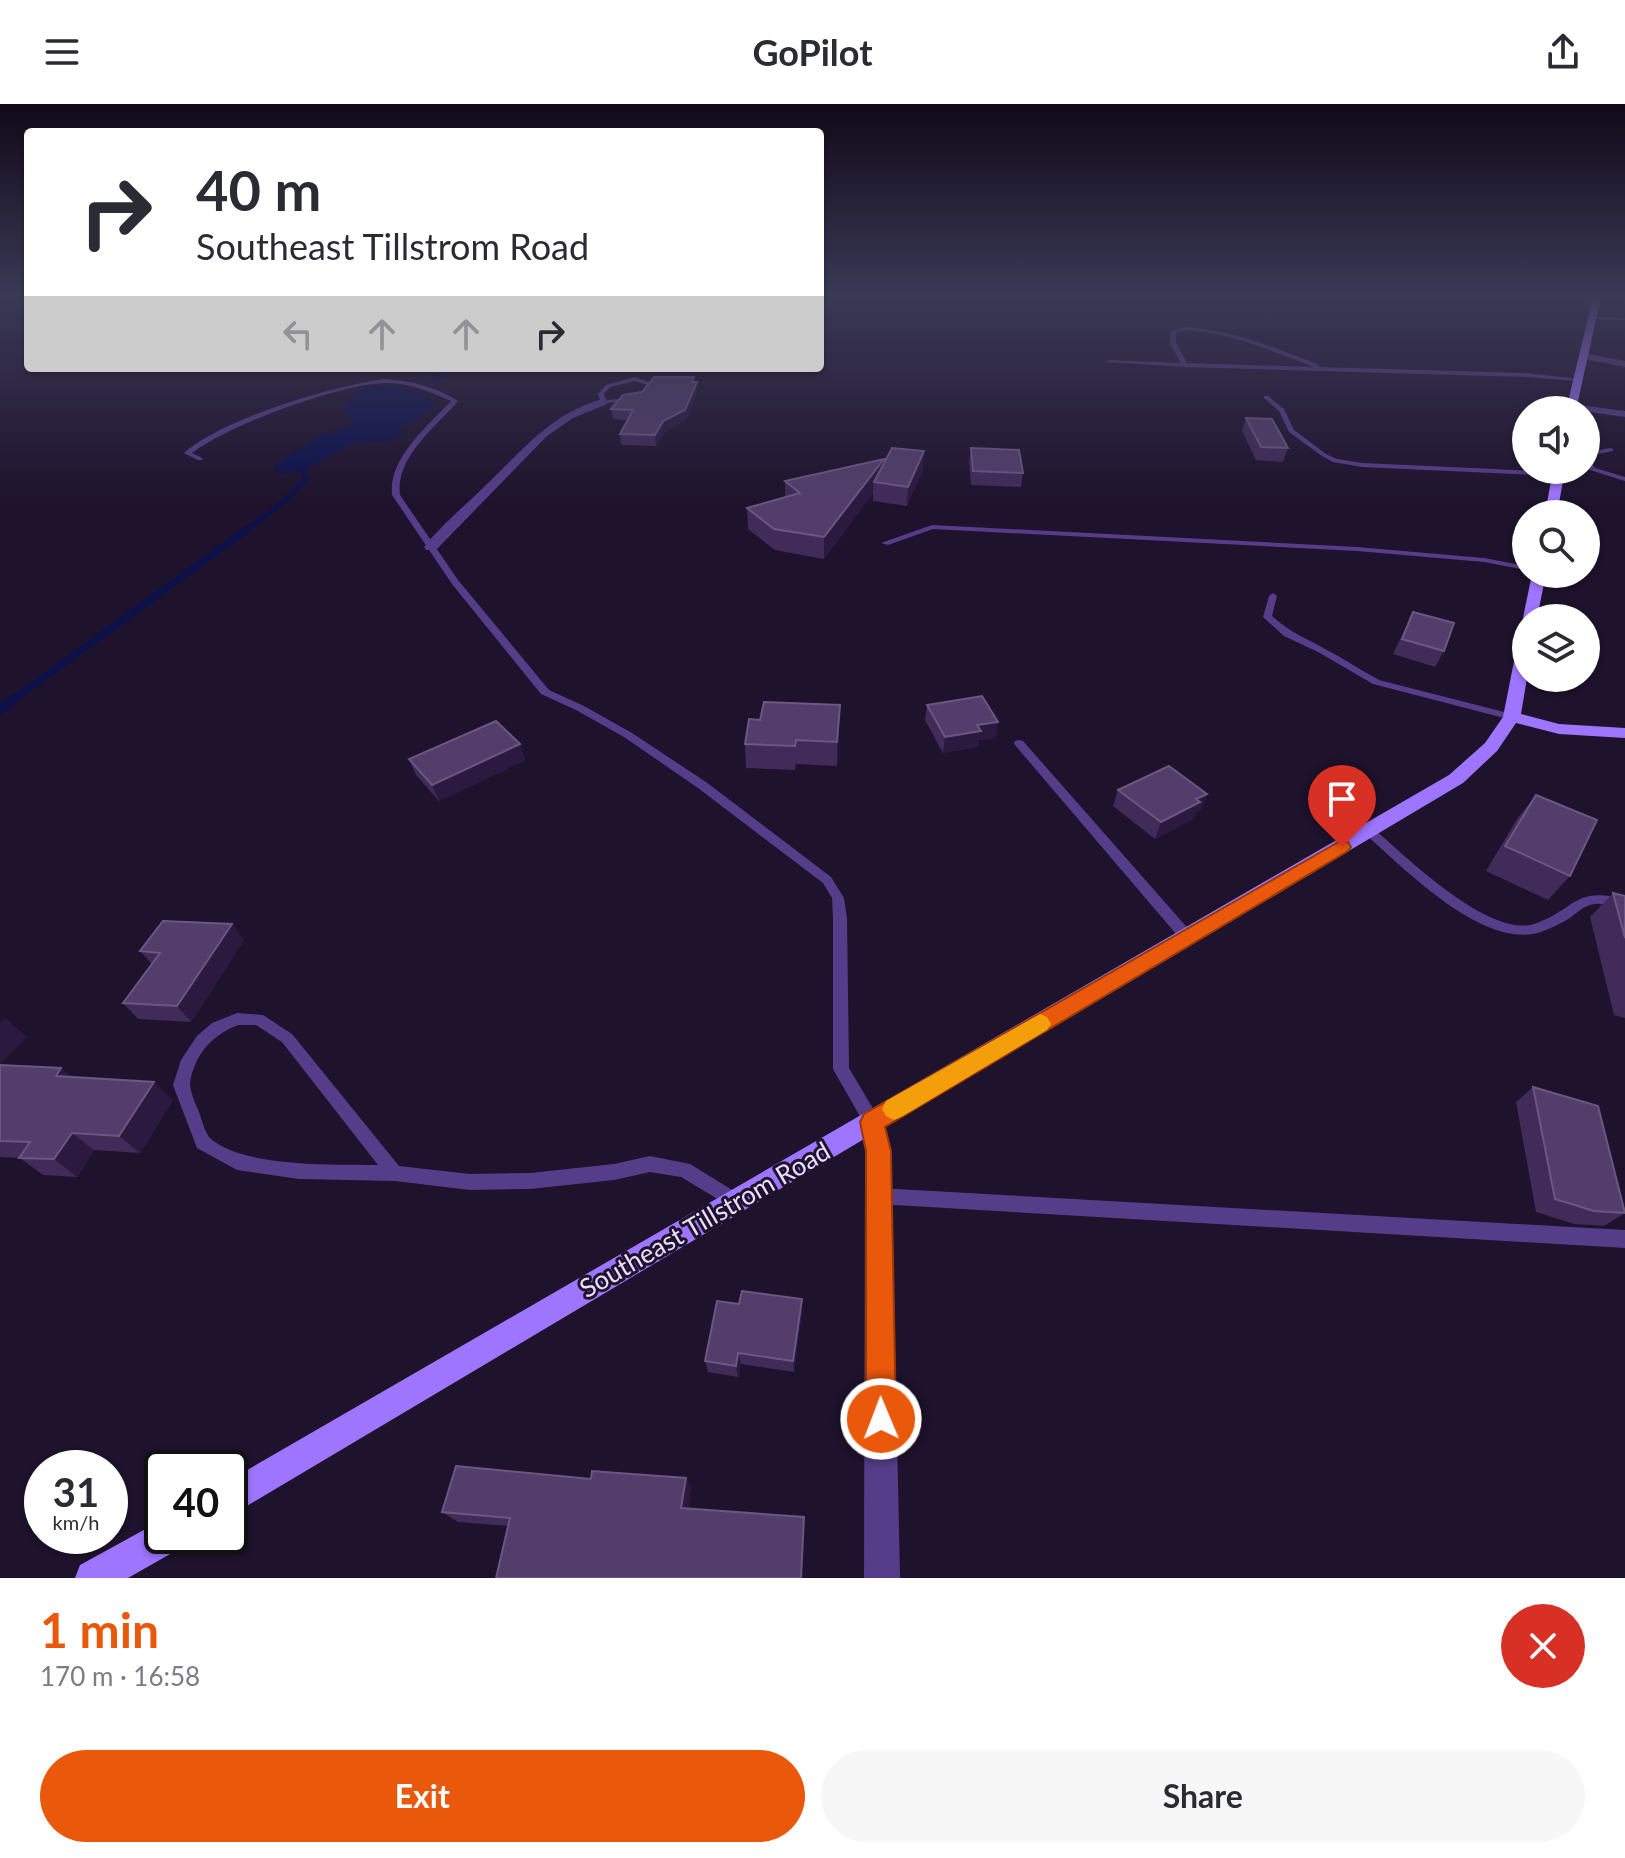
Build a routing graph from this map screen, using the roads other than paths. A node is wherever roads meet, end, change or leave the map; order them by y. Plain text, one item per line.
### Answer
1 (1204, 366) edge
2 (1315, 366) edge
3 (1581, 366) edge
4 (1328, 371) junction
5 (1578, 379) junction
6 (1574, 396) edge
7 (1266, 397) dead end
8 (603, 402) junction
9 (1600, 411) edge
10 (1625, 414) edge
11 (1611, 450) dead end
12 (1600, 452) edge
13 (200, 459) dead end
14 (1512, 470) edge
15 (1600, 471) edge
16 (1625, 479) edge
17 (885, 543) dead end
18 (431, 547) junction
19 (1512, 565) edge
20 (1273, 596) dead end
21 (1517, 692) edge
22 (1512, 717) junction
23 (1625, 733) edge
24 (1019, 743) dead end
25 (1369, 831) junction
26 (1625, 904) edge
27 (1187, 937) junction
28 (872, 1122) junction
29 (395, 1173) junction
30 (878, 1196) junction
31 (736, 1202) junction
32 (1625, 1239) edge
33 (248, 1488) edge
34 (144, 1549) edge
35 (93, 1578) edge
36 (882, 1578) edge

1 - 4 lane
2 - 4 lane
3 - 5 main road
4 - 5 lane
5 - 6 main road
7 - 14 lane
8 - 8 lane
8 - 18 street
9 - 10 street
11 - 12 lane
13 - 18 lane
15 - 16 lane
17 - 19 lane
18 - 28 lane
20 - 22 lane
21 - 22 main road, Southeast Tillstrom Road
22 - 23 main road
22 - 25 main road, Southeast Tillstrom Road
24 - 27 lane
25 - 26 lane
25 - 27 main road, Southeast Tillstrom Road
27 - 28 main road, Southeast Tillstrom Road
28 - 30 street
28 - 31 main road, Southeast Tillstrom Road
29 - 29 lane
29 - 31 lane
30 - 32 lane
30 - 36 street
31 - 33 main road, Southeast Tillstrom Road
34 - 35 main road

